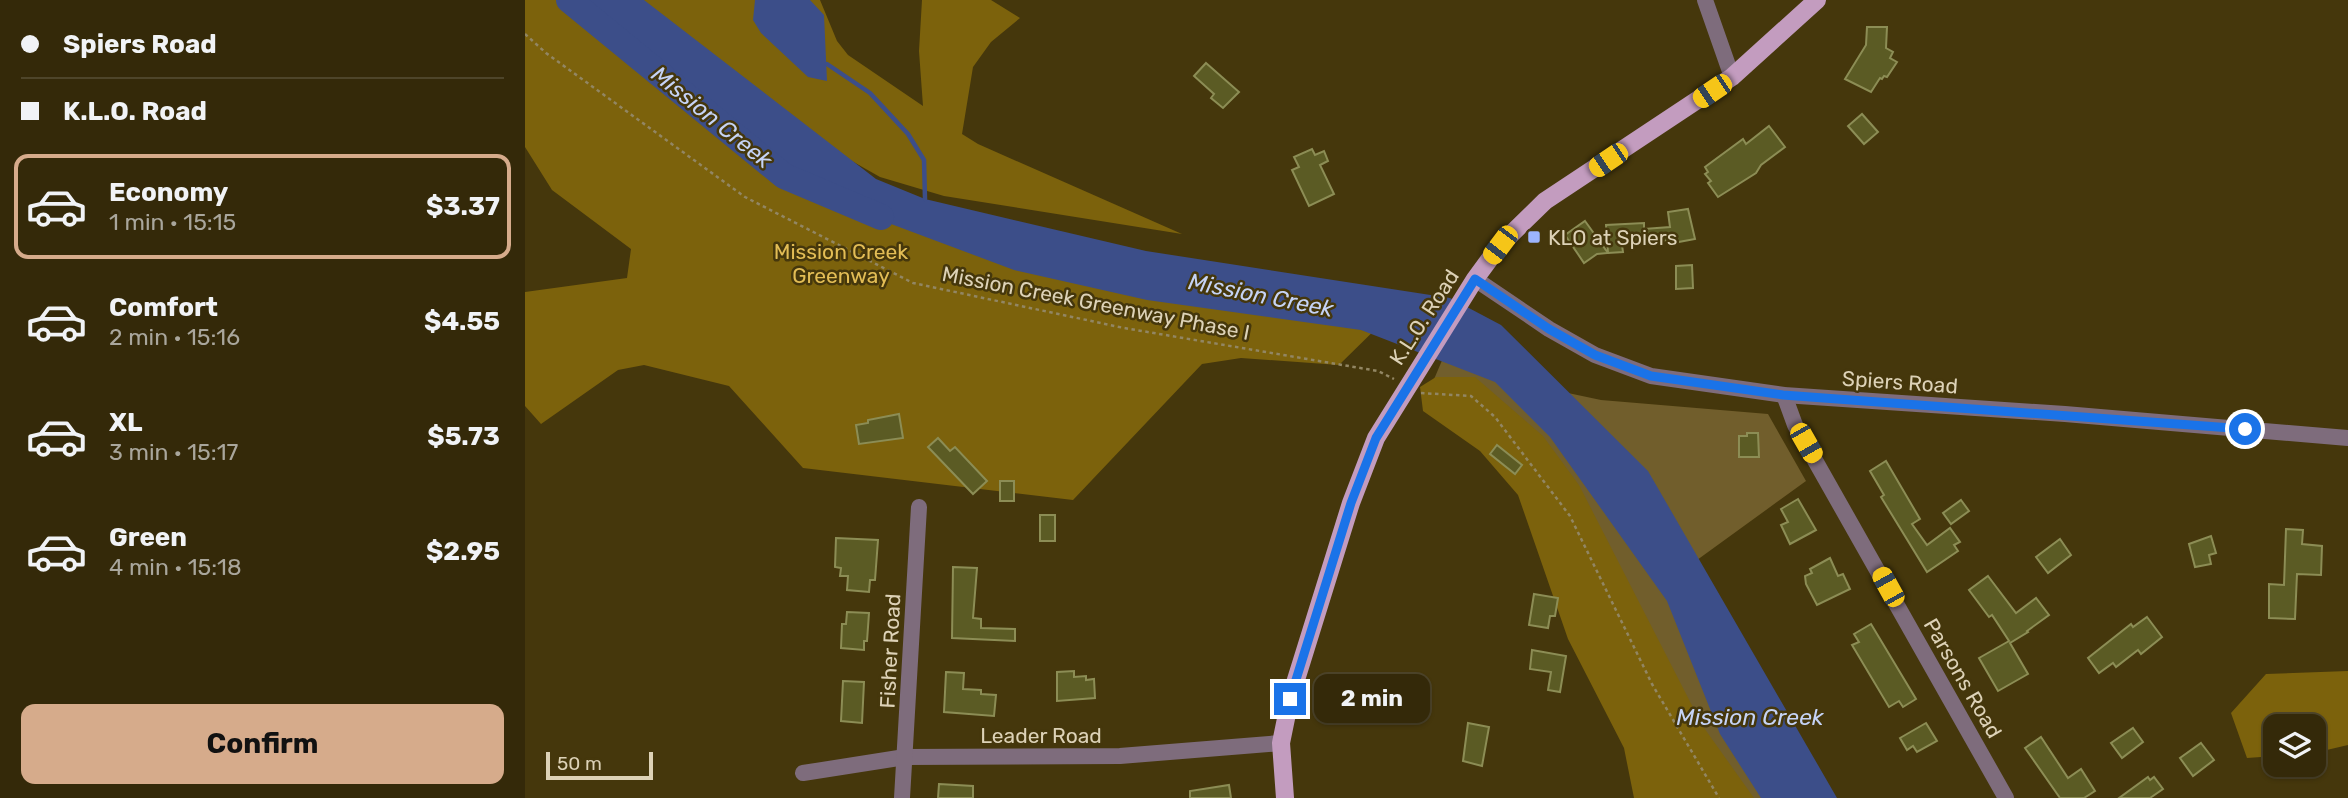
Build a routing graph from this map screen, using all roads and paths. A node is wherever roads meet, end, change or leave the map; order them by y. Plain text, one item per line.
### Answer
1 (1705, 0) edge
2 (1817, 0) edge
3 (525, 34) edge
4 (1733, 77) junction
5 (1475, 279) junction
6 (1406, 387) junction
7 (1783, 395) junction
8 (2348, 438) edge
9 (919, 507) dead end
10 (1281, 743) junction
11 (905, 757) junction
12 (803, 773) dead end
13 (902, 798) edge
14 (1285, 798) edge
15 (1719, 798) edge
16 (2006, 798) edge

1 - 4 street
2 - 4 main road, K.L.O. Road
3 - 6 path, Mission Creek Greenway Phase I
4 - 5 main road, K.L.O. Road
5 - 6 main road, K.L.O. Road
5 - 7 street, Spiers Road
6 - 10 main road, K.L.O. Road
6 - 15 path, Mission Creek Greenway Phase I
7 - 8 street, Spiers Road
7 - 16 street, Parsons Road
9 - 11 street, Fisher Road
10 - 11 street, Leader Road
10 - 14 main road, K.L.O. Road
11 - 12 street, Leader Road
11 - 13 street, Fisher Road

